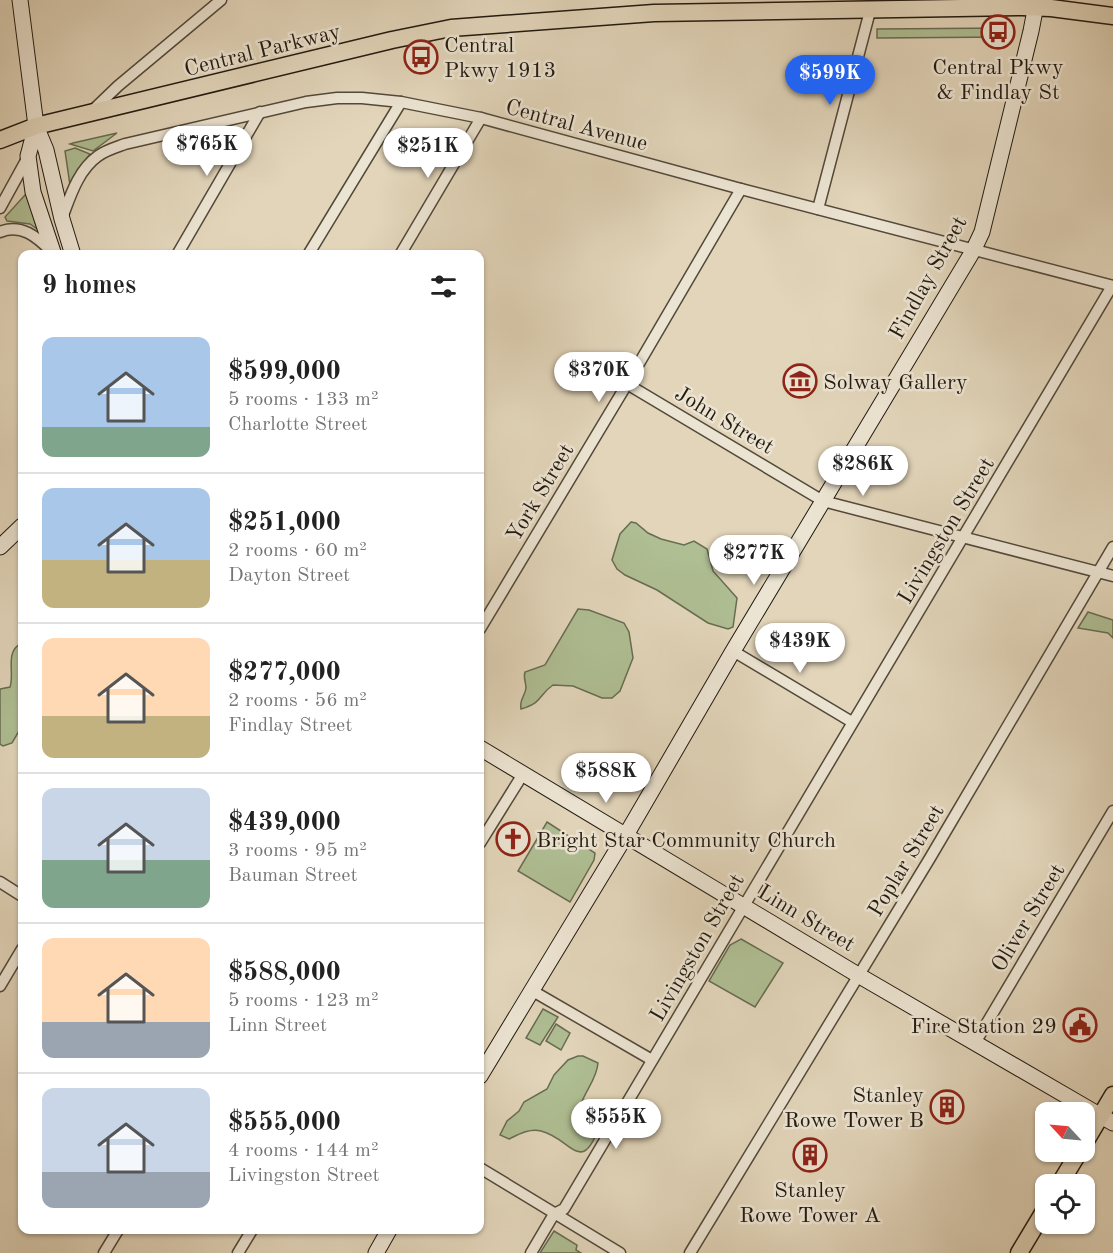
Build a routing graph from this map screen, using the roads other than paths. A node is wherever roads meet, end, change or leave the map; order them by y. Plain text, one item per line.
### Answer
1 (20, 0) edge
2 (220, 0) edge
3 (1036, 4) edge
4 (870, 11) junction
5 (1113, 16) edge
6 (401, 102) junction
7 (260, 112) junction
8 (88, 114) junction
9 (481, 118) junction
10 (36, 126) junction
11 (0, 140) edge
12 (28, 156) junction
13 (741, 189) junction
14 (0, 208) edge
15 (818, 209) junction
16 (62, 219) junction
17 (0, 232) edge
18 (49, 250) edge
19 (53, 250) edge
20 (71, 250) edge
21 (180, 250) edge
22 (311, 250) edge
23 (403, 250) edge
24 (973, 251) junction
25 (1112, 286) edge
26 (627, 384) junction
27 (823, 501) junction
28 (18, 530) edge
29 (961, 538) junction
30 (0, 547) edge
31 (1113, 547) edge
32 (1098, 572) junction
33 (1113, 576) edge
34 (484, 622) edge
35 (733, 651) junction
36 (852, 722) junction
37 (484, 750) edge
38 (523, 774) junction
39 (1113, 811) edge
40 (626, 835) junction
41 (484, 837) edge
42 (0, 882) edge
43 (18, 893) edge
44 (744, 905) junction
45 (18, 956) edge
46 (858, 975) junction
47 (0, 987) edge
48 (531, 990) junction
49 (975, 1043) junction
50 (652, 1060) junction
51 (484, 1069) edge
52 (1113, 1095) edge
53 (1107, 1119) edge
54 (1095, 1132) edge
55 (484, 1170) edge
56 (554, 1214) junction
57 (1035, 1226) edge
58 (116, 1234) edge
59 (250, 1234) edge
60 (387, 1234) edge
61 (104, 1253) edge
62 (238, 1253) edge
63 (376, 1253) edge
64 (531, 1253) edge
65 (620, 1253) edge
66 (690, 1253) edge
67 (1019, 1253) edge

1 - 10 street
2 - 8 street
3 - 4 main road, Central Parkway
3 - 5 main road, Central Parkway
3 - 24 street, Findlay Street
4 - 8 main road, Central Parkway
4 - 15 street
6 - 7 street, Central Avenue
6 - 9 street, Central Avenue
6 - 22 street
7 - 16 street, Central Avenue
7 - 21 street
8 - 10 main road, Central Parkway
9 - 13 street, Central Avenue
9 - 23 street
10 - 11 main road, Central Parkway
10 - 12 street
10 - 16 street
12 - 14 street
12 - 19 street
13 - 15 street, Central Avenue
13 - 26 street, York Street
15 - 24 street, Central Avenue
16 - 20 street
17 - 18 street
24 - 25 street, Central Avenue
24 - 27 street, Findlay Street
25 - 29 street, Livingston Street
26 - 27 street, John Street
26 - 34 street, York Street
27 - 29 street, John Street
27 - 35 street, Findlay Street
28 - 30 street
29 - 32 street, John Street
29 - 36 street, Livingston Street
31 - 32 street, Poplar Street
32 - 33 street, John Street
32 - 46 street, Poplar Street
35 - 36 street
35 - 40 street, Findlay Street
36 - 44 street, Livingston Street
37 - 38 street, Linn Street
38 - 40 street, Linn Street
38 - 41 street
39 - 49 street, Oliver Street
40 - 44 street, Linn Street
40 - 48 street, Findlay Street
42 - 43 street
44 - 46 street, Linn Street
44 - 50 street, Livingston Street
45 - 47 street
46 - 49 street, Linn Street
46 - 66 street, Poplar Street
48 - 50 street
48 - 51 street, Findlay Street
49 - 53 street, Linn Street
50 - 56 street, Livingston Street
52 - 53 main road
53 - 54 main road
55 - 56 street
56 - 64 street, Livingston Street
56 - 65 street
57 - 67 main road
58 - 61 street
59 - 62 street
60 - 63 street

